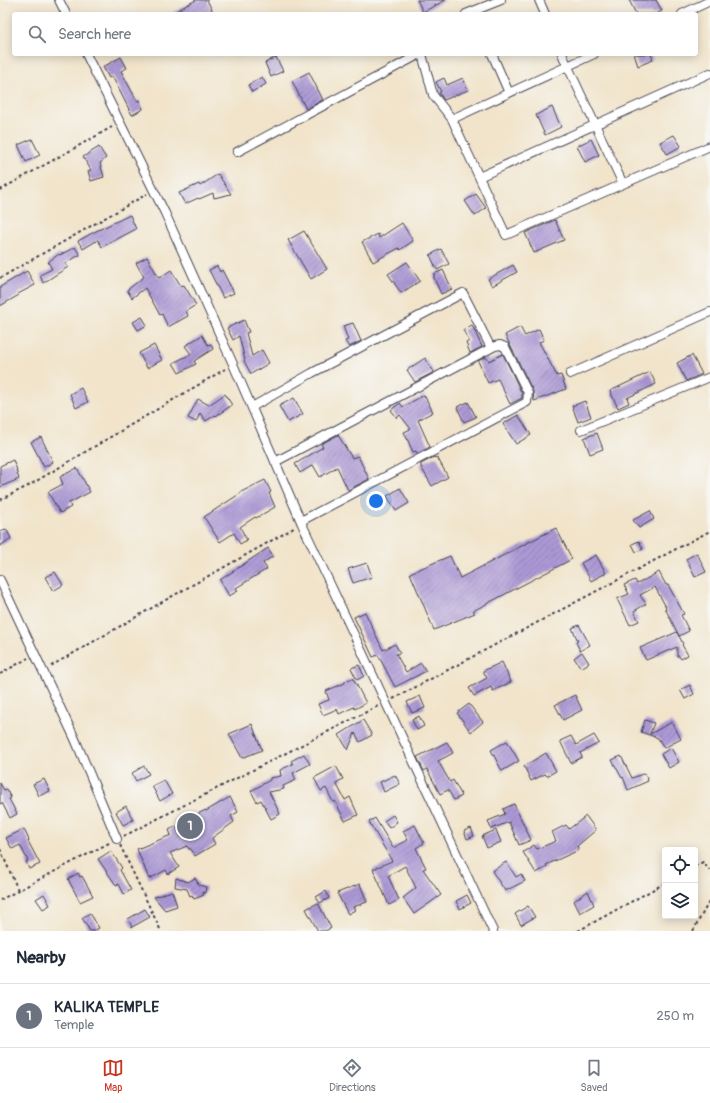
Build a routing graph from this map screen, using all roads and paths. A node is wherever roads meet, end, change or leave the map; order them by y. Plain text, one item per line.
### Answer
1 (59, 0) edge
2 (501, 0) edge
3 (539, 0) edge
4 (710, 1) edge
5 (65, 12) edge
6 (473, 12) edge
7 (544, 12) edge
8 (686, 12) edge
9 (87, 56) edge
10 (417, 56) edge
11 (422, 56) edge
12 (493, 56) edge
13 (563, 56) edge
14 (590, 56) edge
15 (568, 66) junction
16 (710, 73) edge
17 (509, 93) junction
18 (452, 119) junction
19 (120, 122) junction
20 (595, 125) junction
21 (710, 146) edge
22 (237, 152) dead end
23 (479, 177) junction
24 (624, 184) junction
25 (0, 190) edge
26 (154, 190) junction
27 (0, 278) edge
28 (710, 312) edge
29 (491, 348) junction
30 (233, 364) junction
31 (570, 374) dead end
32 (710, 377) edge
33 (252, 407) junction
34 (581, 430) dead end
35 (276, 462) junction
36 (0, 500) edge
37 (301, 522) junction
38 (710, 531) edge
39 (0, 580) edge
40 (36, 653) junction
41 (43, 670) junction
42 (0, 674) edge
43 (386, 702) junction
44 (117, 839) junction
45 (0, 849) edge
46 (698, 864) edge
47 (710, 871) edge
48 (662, 885) edge
49 (18, 890) junction
50 (0, 900) edge
51 (710, 900) edge
52 (161, 931) edge
53 (493, 931) edge
54 (578, 931) edge
55 (693, 931) edge

1 - 5 street
2 - 6 street
3 - 7 street
4 - 8 street
9 - 19 street
10 - 22 street
11 - 18 street
12 - 17 street
13 - 15 street
14 - 15 street
15 - 17 street
15 - 20 street
16 - 20 street
17 - 18 street
18 - 23 street
19 - 25 path
19 - 26 street
20 - 23 street
20 - 24 street
21 - 24 street
23 - 24 street
26 - 27 path
26 - 30 street
28 - 31 street
29 - 33 street
29 - 35 street
29 - 37 street
30 - 33 street
30 - 36 path
32 - 34 street
33 - 35 street
35 - 37 street
37 - 41 path
37 - 43 street
38 - 43 path
39 - 40 street
40 - 41 street
40 - 42 path
41 - 44 street
43 - 44 path
43 - 53 street
44 - 49 path
44 - 52 path
45 - 49 path
46 - 47 path
48 - 54 path
49 - 50 path
51 - 55 path

